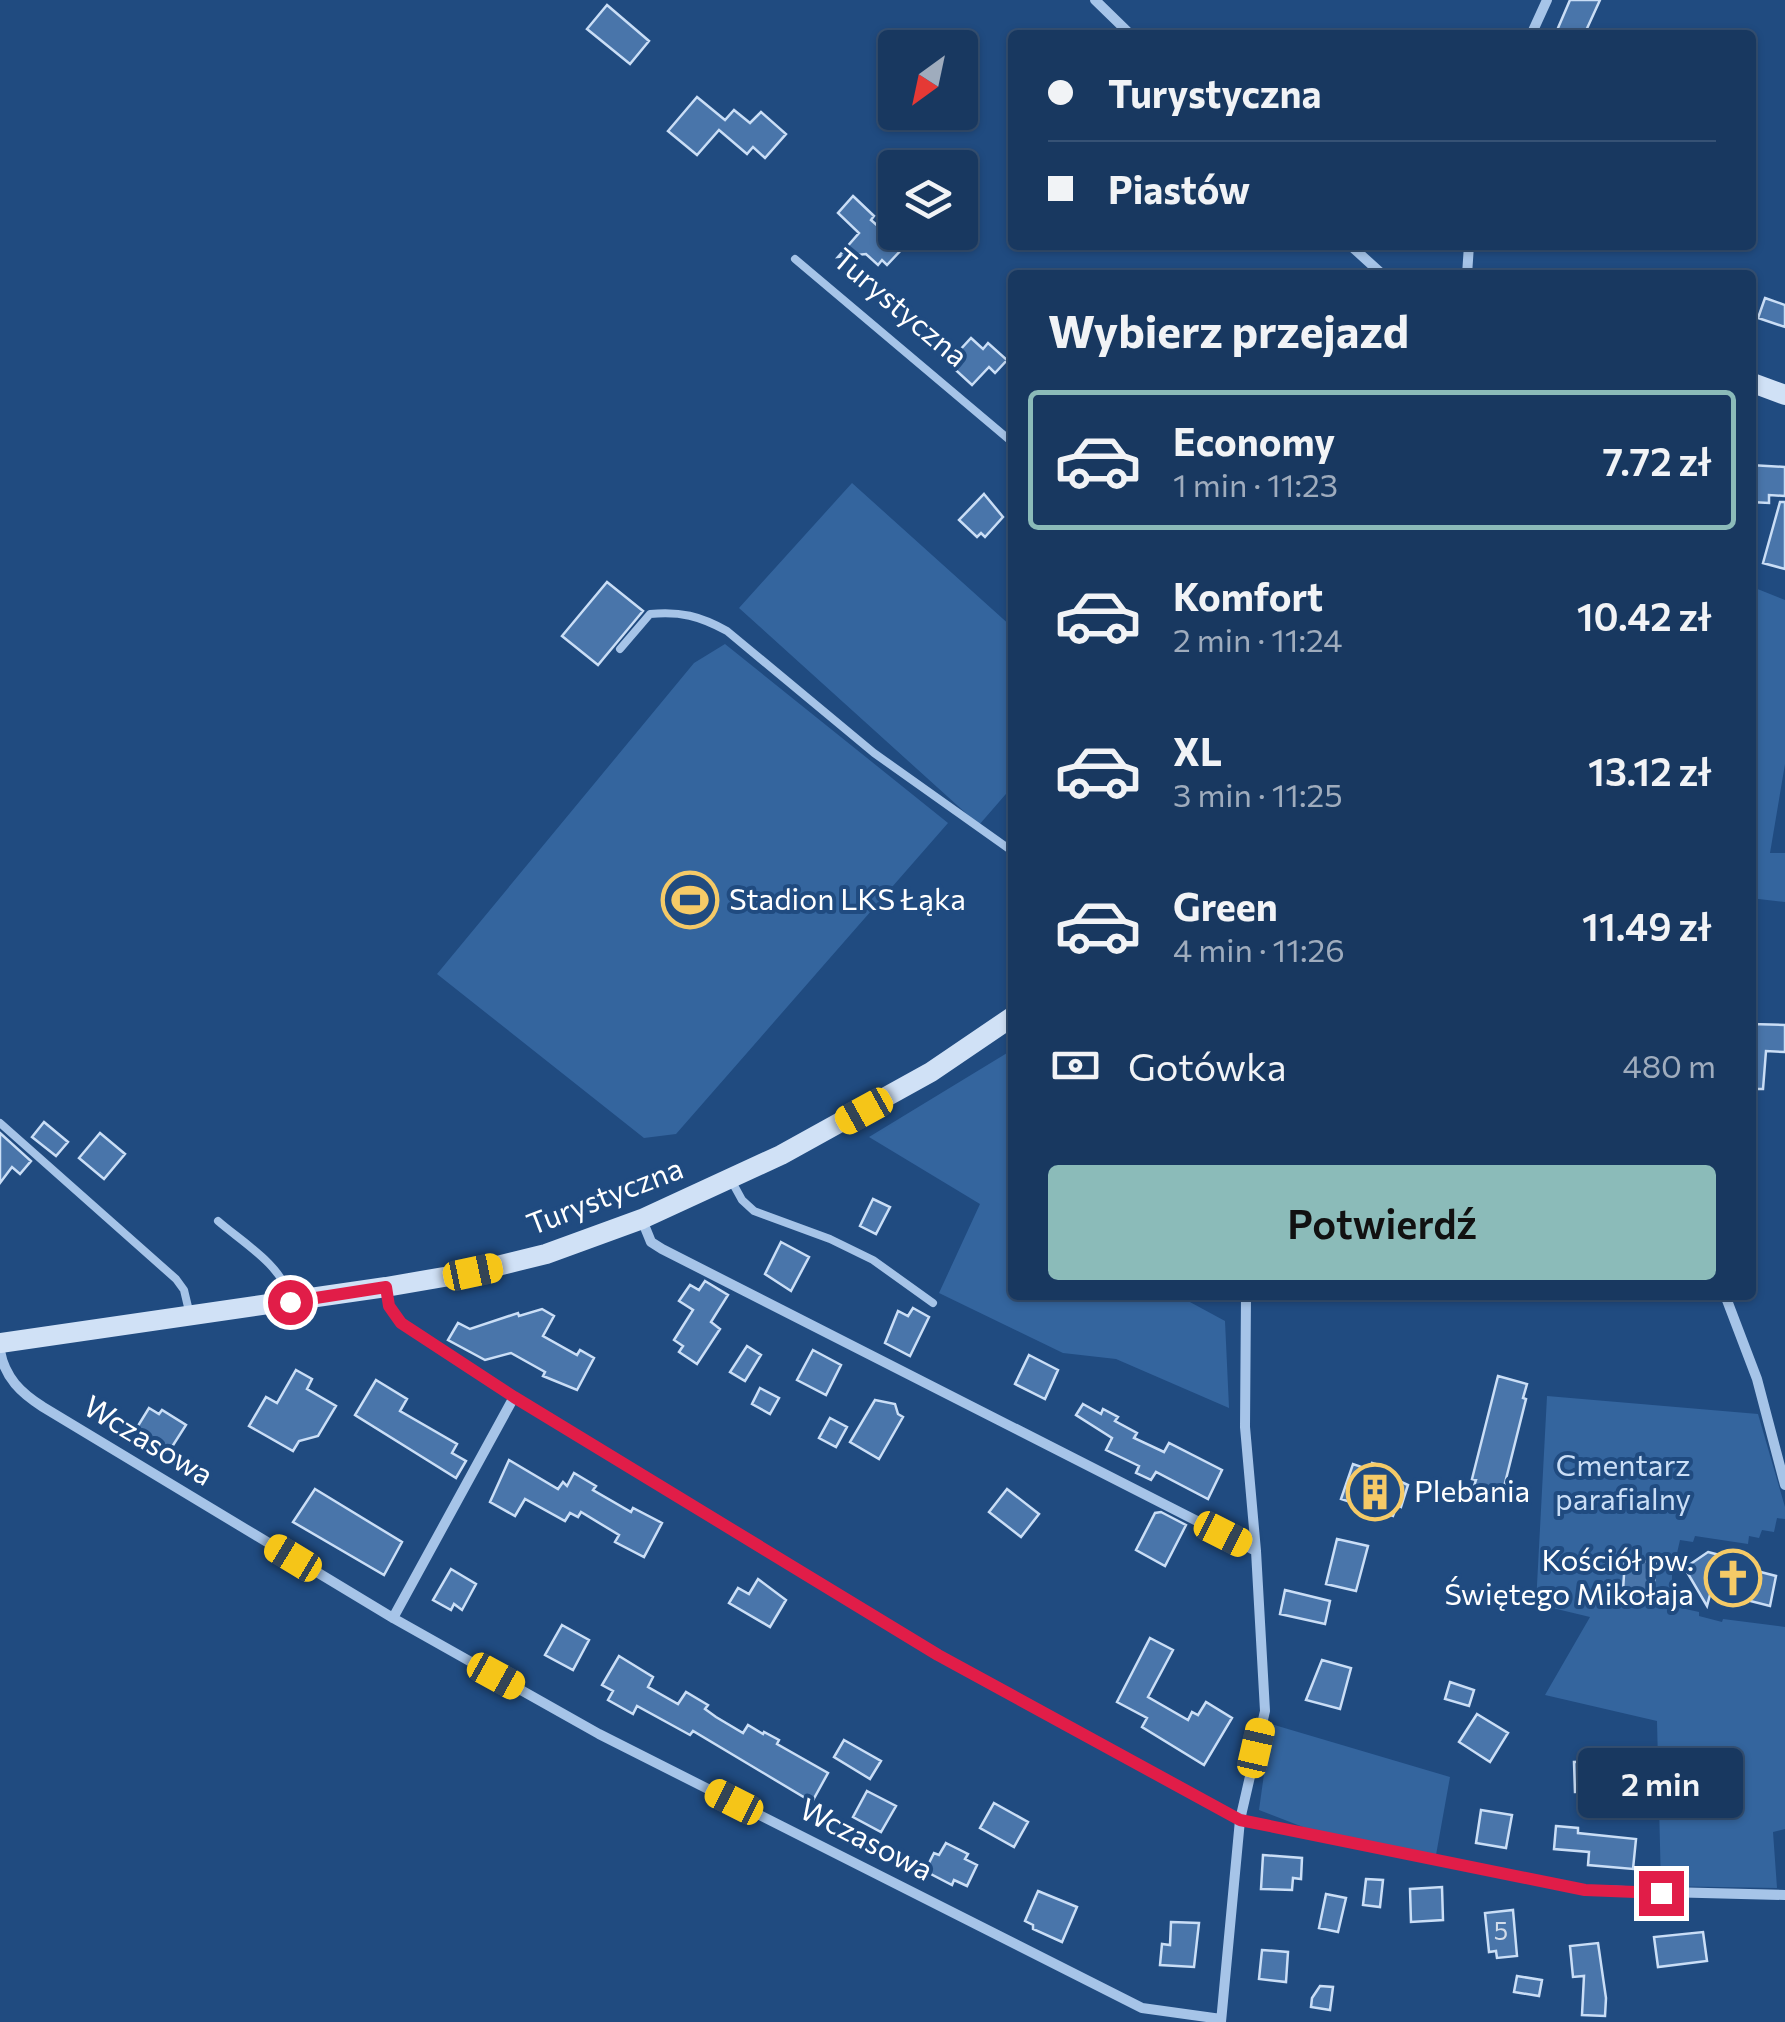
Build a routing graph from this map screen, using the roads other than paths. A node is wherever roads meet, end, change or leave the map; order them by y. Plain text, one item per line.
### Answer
1 (1095, 0) edge
2 (1548, 0) edge
3 (1126, 30) edge
4 (1533, 30) edge
5 (1355, 250) edge
6 (795, 258) dead end
7 (1377, 270) edge
8 (1756, 384) edge
9 (1785, 396) edge
10 (1008, 439) edge
11 (620, 649) dead end
12 (1008, 848) edge
13 (1008, 1020) edge
14 (0, 1123) edge
15 (731, 1180) junction
16 (642, 1219) junction
17 (218, 1221) dead end
18 (386, 1287) junction
19 (1246, 1300) edge
20 (1727, 1300) edge
21 (290, 1302) junction
22 (933, 1304) dead end
23 (190, 1316) junction
24 (0, 1342) edge
25 (0, 1351) edge
26 (514, 1397) junction
27 (1785, 1485) edge
28 (1256, 1551) junction
29 (394, 1618) junction
30 (1240, 1820) junction
31 (1785, 1895) edge
32 (1221, 2021) edge

1 - 3 street
2 - 4 street
5 - 7 street
6 - 10 lane, Turystyczna
8 - 9 main road
11 - 12 lane
13 - 15 main road, Turystyczna
14 - 23 lane
15 - 16 main road, Turystyczna
15 - 22 lane
16 - 18 main road, Turystyczna
16 - 28 street
17 - 21 lane
18 - 21 main road, Turystyczna
18 - 26 street
19 - 28 street
20 - 27 street
21 - 23 main road, Turystyczna
23 - 24 main road, Turystyczna
25 - 29 street, Wczasowa
26 - 29 street
26 - 30 street
28 - 30 street
29 - 32 street, Wczasowa
30 - 31 street
30 - 32 street

